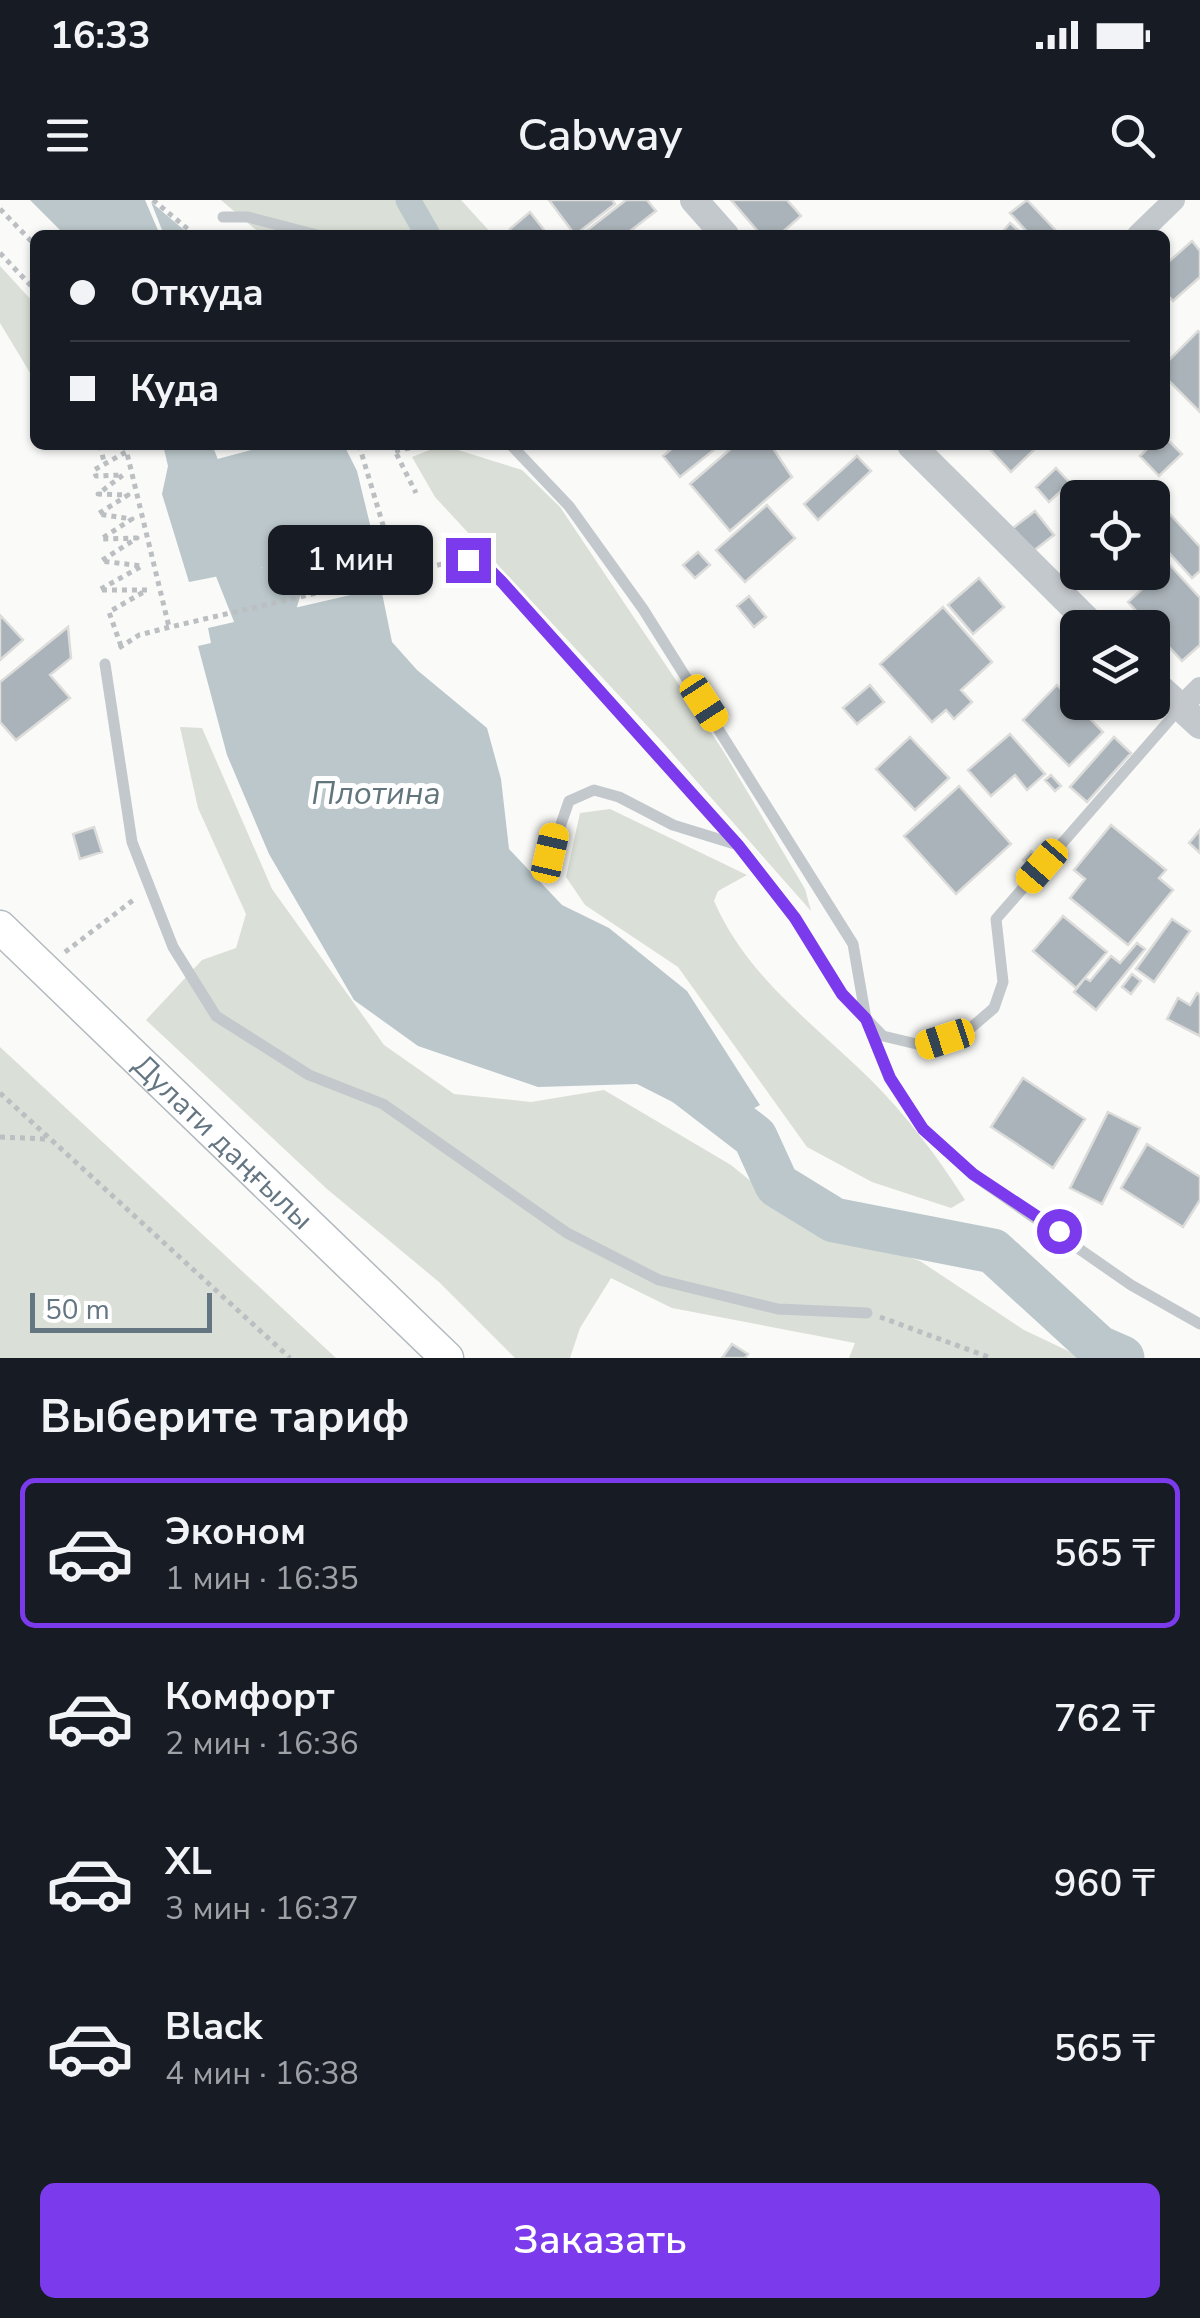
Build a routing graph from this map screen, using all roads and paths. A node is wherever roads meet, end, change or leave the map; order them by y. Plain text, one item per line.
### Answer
1 (152, 200) edge
2 (694, 200) edge
3 (1174, 200) edge
4 (0, 209) edge
5 (223, 217) dead end
6 (189, 230) edge
7 (298, 230) edge
8 (721, 230) edge
9 (1143, 230) edge
10 (30, 240) edge
11 (0, 253) edge
12 (30, 285) edge
13 (101, 450) edge
14 (123, 450) edge
15 (126, 450) edge
16 (361, 450) edge
17 (394, 450) edge
18 (516, 450) edge
19 (919, 450) edge
20 (104, 463) junction
21 (416, 493) dead end
22 (389, 544) dead end
23 (468, 560) joint
24 (1077, 610) edge
25 (170, 628) junction
26 (121, 646) junction
27 (105, 664) joint
28 (1170, 692) edge
29 (1194, 706) edge
30 (738, 845) junction
31 (550, 853) dead end
32 (149, 887) junction
33 (0, 927) edge
34 (63, 954) dead end
35 (866, 1019) junction
36 (0, 1092) edge
37 (0, 1137) edge
38 (48, 1139) junction
39 (867, 1313) joint
40 (1200, 1324) edge
41 (290, 1358) edge
42 (447, 1358) edge
43 (991, 1358) edge

1 - 6 path
2 - 8 street
3 - 9 street
4 - 10 path
5 - 7 lane
11 - 12 path
13 - 20 path
14 - 20 path
15 - 25 path
16 - 22 path
17 - 21 path
18 - 35 lane
19 - 24 street
20 - 26 path
23 - 25 path
23 - 30 lane
25 - 26 path
26 - 27 path
27 - 32 lane
28 - 29 street
29 - 35 lane
30 - 31 lane
30 - 35 lane
32 - 34 path
32 - 39 lane
33 - 42 main road, Дулати даңғылы
35 - 40 lane
36 - 38 path
37 - 38 path
38 - 41 path
39 - 43 path

